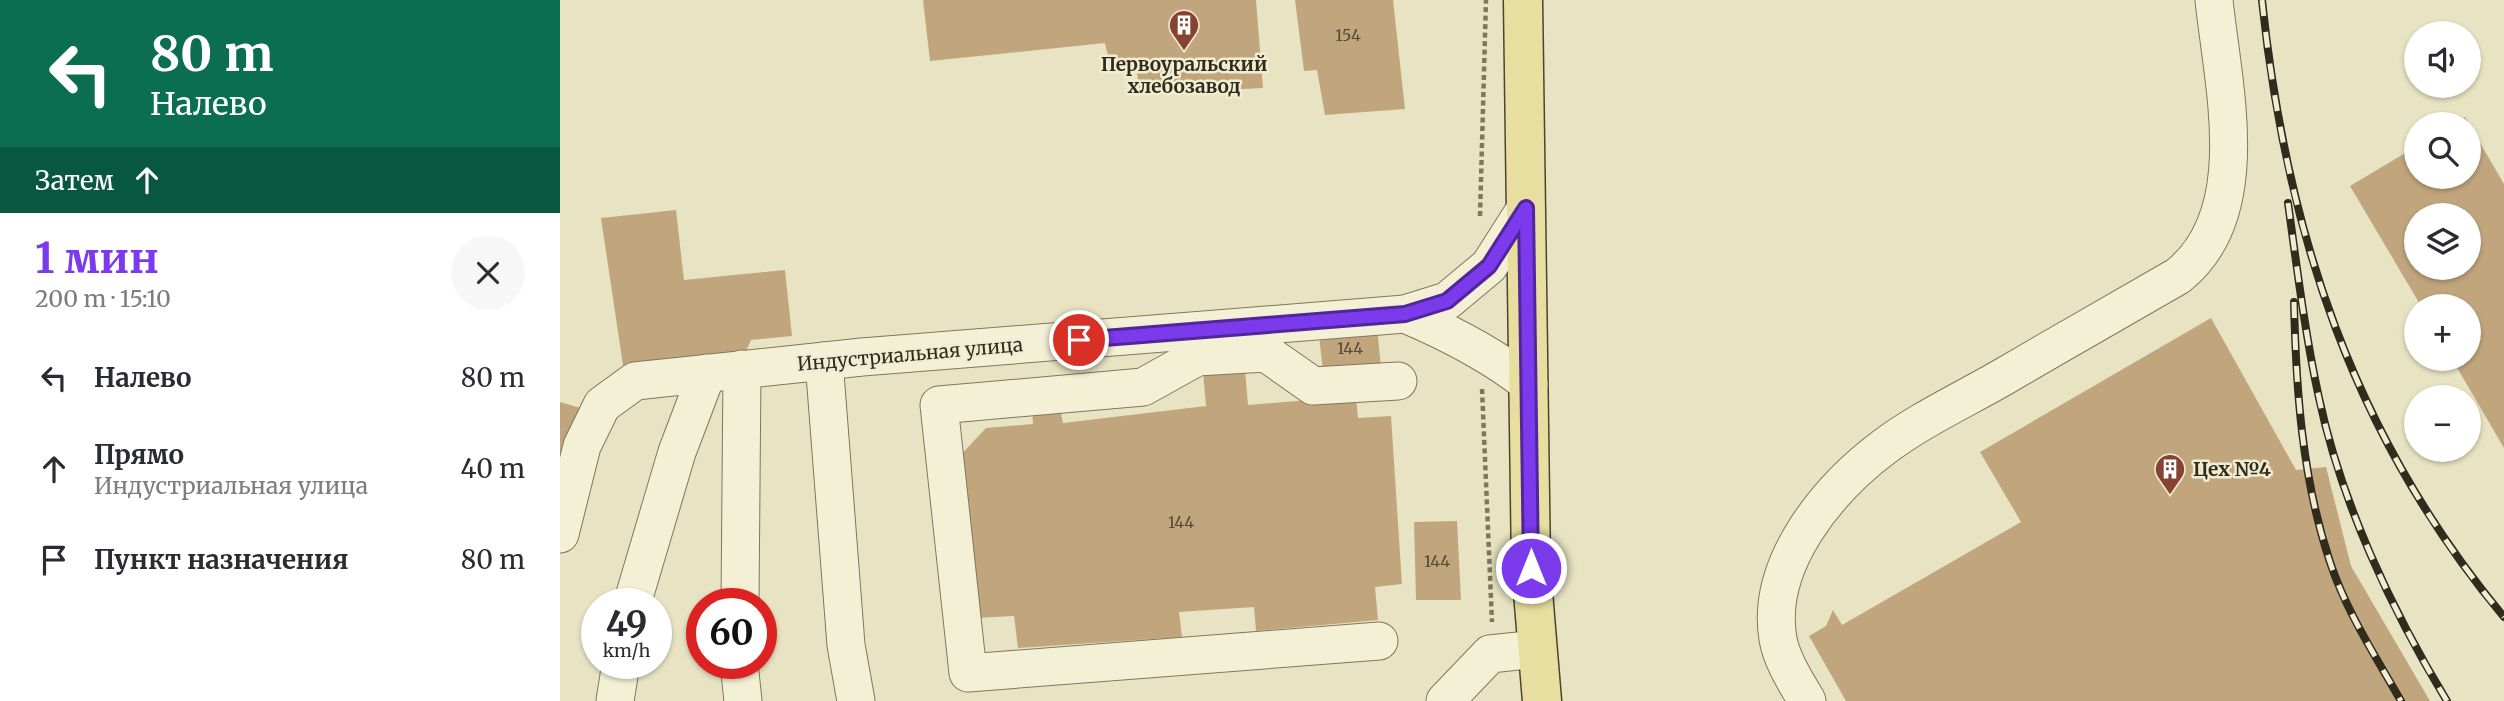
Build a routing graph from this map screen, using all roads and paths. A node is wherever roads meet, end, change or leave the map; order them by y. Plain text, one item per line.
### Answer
1 (1523, 0) edge
2 (2214, 0) edge
3 (1526, 208) junction
4 (1405, 314) junction
5 (824, 361) junction
6 (725, 371) junction
7 (1398, 381) dead end
8 (1529, 384) junction
9 (560, 534) edge
10 (637, 588) edge
11 (739, 588) edge
12 (1379, 641) dead end
13 (1536, 649) junction
14 (618, 679) edge
15 (739, 679) edge
16 (615, 701) edge
17 (743, 701) edge
18 (856, 701) edge
19 (1445, 701) edge
20 (1542, 701) edge
21 (1807, 701) edge

1 - 3 main road
2 - 21 street
3 - 4 street, Индустриальная улица
3 - 8 main road
4 - 5 street, Индустриальная улица
4 - 8 street
5 - 6 street, Индустриальная улица
5 - 18 street
6 - 9 street, Индустриальная улица
6 - 10 street
6 - 11 street
7 - 12 street
8 - 13 main road
13 - 19 street
13 - 20 main road
14 - 16 street
15 - 17 street

